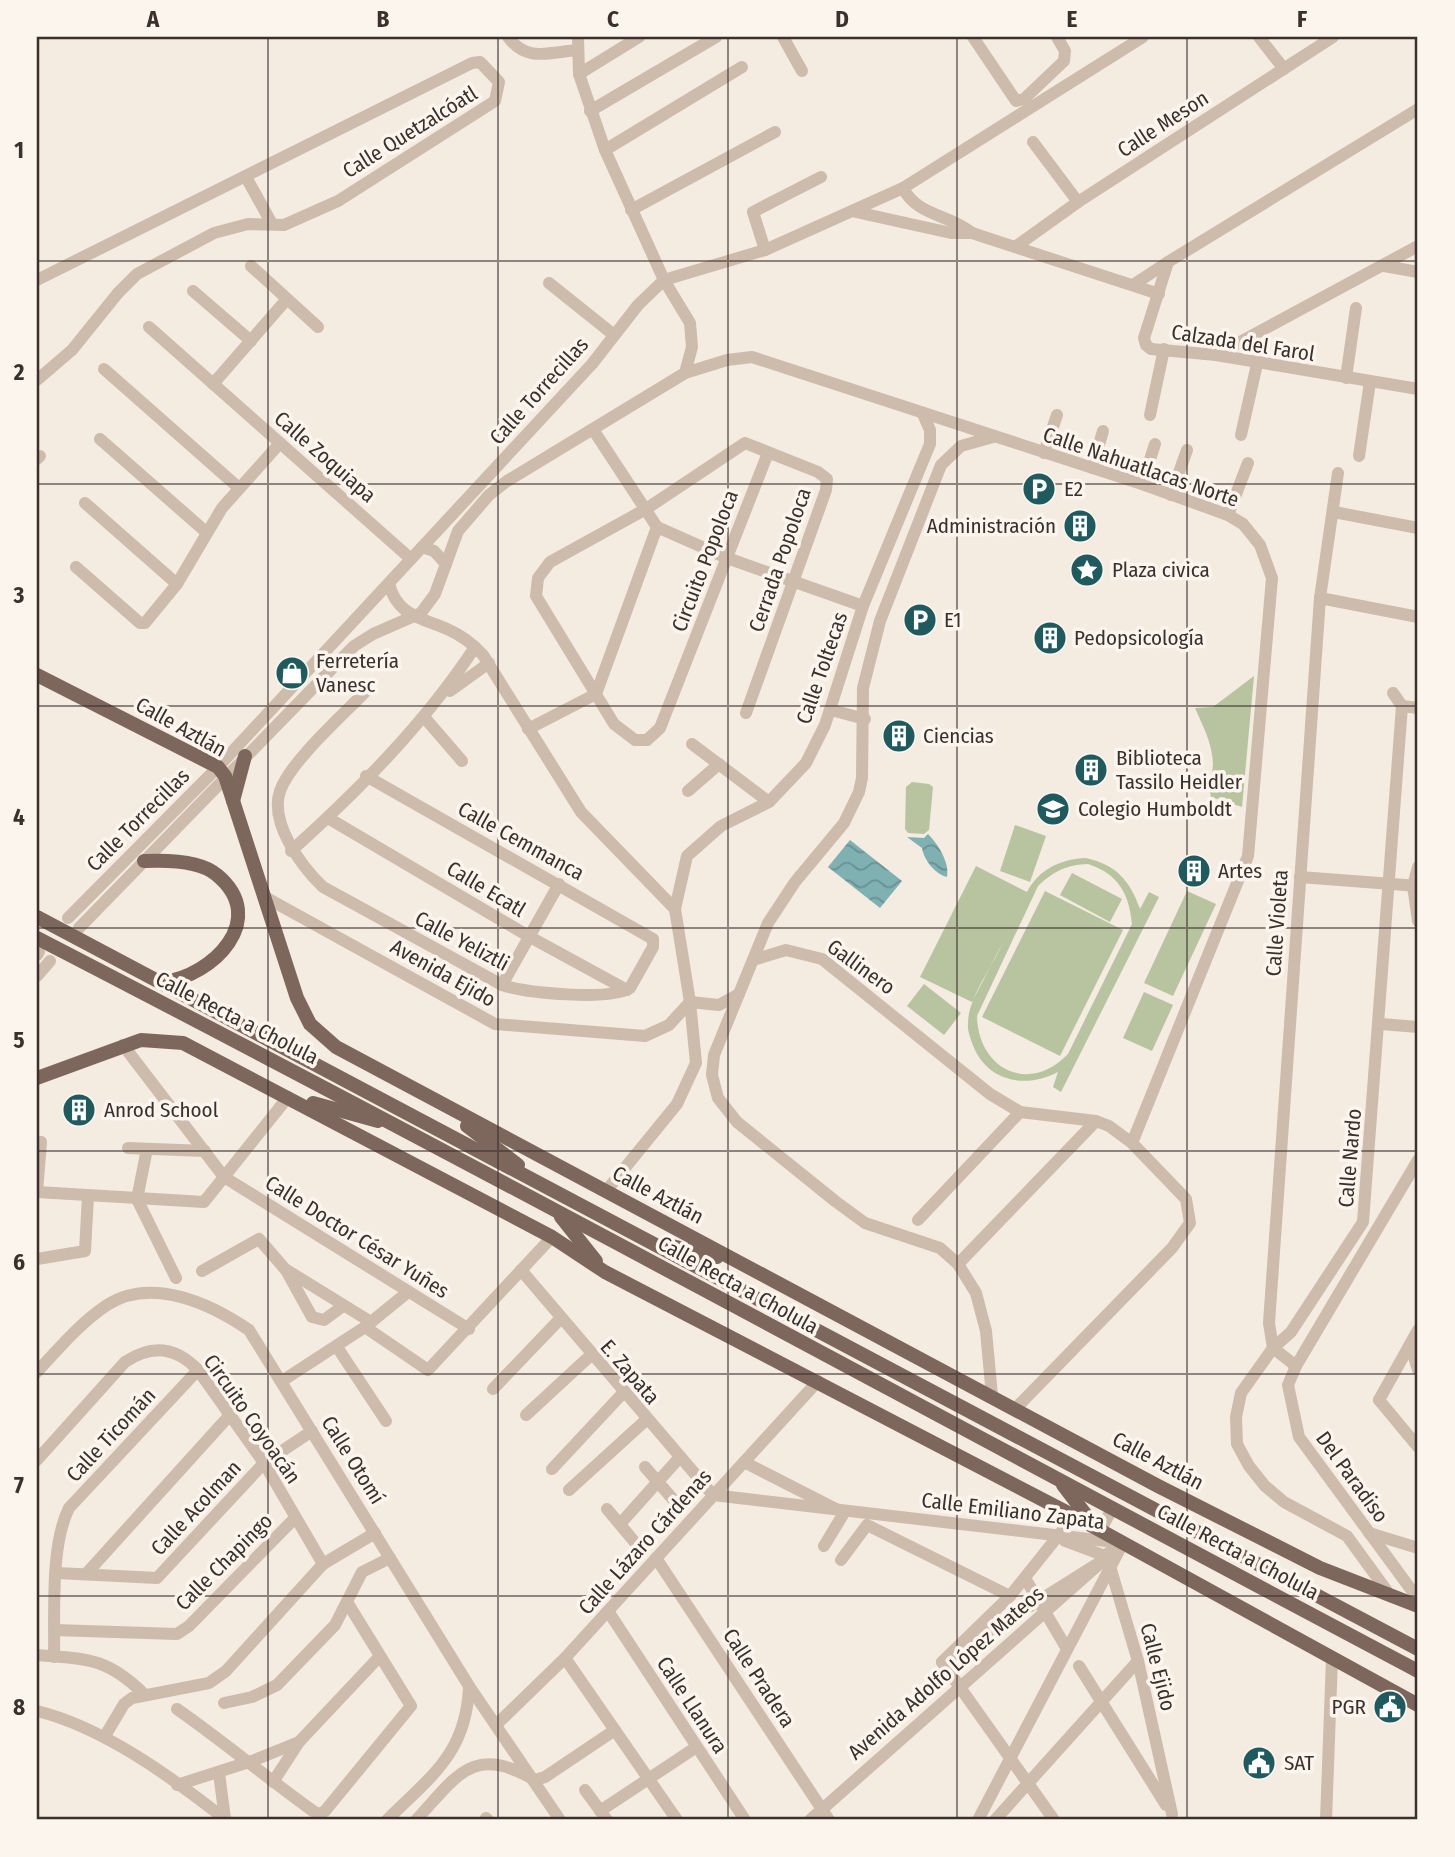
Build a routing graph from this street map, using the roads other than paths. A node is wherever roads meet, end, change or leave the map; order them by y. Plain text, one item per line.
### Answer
1 (508, 37) edge
2 (639, 37) edge
3 (716, 37) edge
4 (783, 37) edge
5 (973, 37) edge
6 (1057, 37) edge
7 (1143, 37) edge
8 (1259, 37) edge
9 (1333, 37) edge
10 (578, 43) edge
11 (741, 67) dead end
12 (1284, 69) junction
13 (802, 71) dead end
14 (579, 74) junction
15 (1050, 75) junction
16 (1061, 87) junction
17 (1418, 109) edge
18 (590, 111) junction
19 (775, 132) dead end
20 (1033, 142) dead end
21 (605, 150) junction
22 (246, 177) junction
23 (821, 177) dead end
24 (903, 188) junction
25 (1078, 202) junction
26 (631, 210) junction
27 (856, 212) junction
28 (946, 217) junction
29 (272, 224) junction
30 (942, 231) junction
31 (972, 233) junction
32 (1418, 246) edge
33 (1015, 247) junction
34 (765, 250) junction
35 (1168, 262) junction
36 (251, 266) dead end
37 (1384, 266) junction
38 (1418, 272) edge
39 (37, 280) edge
40 (664, 280) junction
41 (549, 283) dead end
42 (1133, 285) junction
43 (193, 291) dead end
44 (1159, 294) junction
45 (287, 299) junction
46 (1356, 309) dead end
47 (149, 327) dead end
48 (318, 327) dead end
49 (614, 335) junction
50 (251, 341) junction
51 (1164, 349) junction
52 (1216, 355) junction
53 (1257, 364) junction
54 (104, 369) dead end
55 (685, 373) junction
56 (1346, 378) junction
57 (37, 380) edge
58 (1370, 382) junction
59 (213, 384) junction
60 (1418, 389) edge
61 (923, 414) junction
62 (1056, 415) dead end
63 (1150, 415) dead end
64 (594, 431) junction
65 (1103, 432) dead end
66 (1241, 435) dead end
67 (993, 437) junction
68 (100, 439) dead end
69 (279, 443) junction
70 (1155, 444) dead end
71 (1187, 450) dead end
72 (768, 453) junction
73 (1044, 453) junction
74 (1359, 457) dead end
75 (925, 458) junction
76 (1248, 463) dead end
77 (941, 465) junction
78 (1092, 468) junction
79 (1338, 473) dead end
80 (1142, 484) junction
81 (239, 488) junction
82 (1171, 495) junction
83 (85, 503) dead end
84 (646, 509) junction
85 (1334, 512) junction
86 (1228, 515) junction
87 (657, 527) junction
88 (1418, 528) edge
89 (206, 532) junction
90 (422, 547) junction
91 (727, 558) junction
92 (411, 559) junction
93 (446, 564) junction
94 (76, 567) dead end
95 (794, 581) junction
96 (389, 583) junction
97 (177, 584) junction
98 (1320, 598) junction
99 (863, 606) junction
100 (1418, 617) edge
101 (413, 618) junction
102 (475, 647) junction
103 (489, 663) junction
104 (37, 675) edge
105 (596, 687) junction
106 (365, 692) dead end
107 (1393, 692) dead end
108 (443, 695) junction
109 (1402, 706) junction
110 (1418, 708) edge
111 (831, 710) junction
112 (746, 713) dead end
113 (424, 717) junction
114 (865, 719) junction
115 (528, 729) junction
116 (692, 744) dead end
117 (245, 756) junction
118 (462, 761) dead end
119 (719, 764) junction
120 (221, 771) junction
121 (366, 776) junction
122 (688, 791) dead end
123 (233, 801) junction
124 (769, 802) junction
125 (328, 818) junction
126 (291, 851) junction
127 (144, 861) junction
128 (1418, 867) edge
129 (1300, 877) junction
130 (1388, 883) junction
131 (559, 884) junction
132 (1415, 886) edge
133 (264, 896) junction
134 (675, 909) junction
135 (39, 918) edge
136 (68, 918) dead end
137 (1418, 920) edge
138 (79, 928) dead end
139 (530, 937) junction
140 (37, 948) edge
141 (753, 960) junction
142 (50, 961) dead end
143 (37, 976) edge
144 (163, 982) junction
145 (502, 985) junction
146 (627, 990) junction
147 (738, 994) junction
148 (690, 1003) junction
149 (1381, 1024) junction
150 (1418, 1027) edge
151 (123, 1045) junction
152 (37, 1078) edge
153 (288, 1097) junction
154 (434, 1101) junction
155 (1020, 1112) junction
156 (1096, 1121) junction
157 (405, 1128) junction
158 (41, 1142) dead end
159 (1132, 1143) junction
160 (128, 1148) dead end
161 (147, 1149) junction
162 (205, 1151) junction
163 (1418, 1160) edge
164 (224, 1177) junction
165 (553, 1191) junction
166 (606, 1191) junction
167 (37, 1192) edge
168 (88, 1196) junction
169 (137, 1199) junction
170 (555, 1210) junction
171 (918, 1220) dead end
172 (1363, 1222) junction
173 (1377, 1230) junction
174 (552, 1237) junction
175 (650, 1240) junction
176 (37, 1259) edge
177 (739, 1263) junction
178 (958, 1264) junction
179 (285, 1269) junction
180 (521, 1270) junction
181 (202, 1271) dead end
182 (605, 1272) junction
183 (176, 1278) dead end
184 (408, 1292) junction
185 (344, 1307) junction
186 (560, 1319) junction
187 (368, 1325) junction
188 (469, 1329) junction
189 (1418, 1330) edge
190 (867, 1331) junction
191 (337, 1347) junction
192 (1411, 1347) junction
193 (1273, 1348) junction
194 (591, 1355) junction
195 (1296, 1366) junction
196 (891, 1367) junction
197 (198, 1370) junction
198 (1418, 1370) edge
199 (37, 1372) edge
200 (282, 1381) junction
201 (818, 1381) junction
202 (493, 1389) dead end
203 (624, 1393) junction
204 (992, 1396) junction
205 (1016, 1408) junction
206 (526, 1415) dead end
207 (229, 1416) junction
208 (646, 1420) junction
209 (386, 1422) dead end
210 (312, 1431) junction
211 (1418, 1447) edge
212 (680, 1457) junction
213 (37, 1460) edge
214 (744, 1462) junction
215 (264, 1463) junction
216 (645, 1467) dead end
217 (552, 1469) dead end
218 (1060, 1481) junction
219 (658, 1482) junction
220 (569, 1490) dead end
221 (713, 1495) junction
222 (677, 1504) dead end
223 (607, 1509) dead end
224 (1112, 1509) junction
225 (841, 1511) junction
226 (1074, 1516) junction
227 (295, 1518) junction
228 (620, 1524) junction
229 (1366, 1528) junction
230 (375, 1533) junction
231 (1347, 1536) junction
232 (1058, 1537) junction
233 (1123, 1543) junction
234 (639, 1546) dead end
235 (824, 1546) dead end
236 (1104, 1546) junction
237 (1418, 1548) edge
238 (390, 1558) junction
239 (656, 1558) junction
240 (841, 1560) dead end
241 (323, 1564) junction
242 (57, 1573) junction
243 (86, 1574) junction
244 (1025, 1578) junction
245 (1387, 1591) junction
246 (1010, 1596) junction
247 (1418, 1599) edge
248 (347, 1602) junction
249 (1042, 1606) junction
250 (1418, 1606) edge
251 (608, 1611) junction
252 (54, 1630) junction
253 (1418, 1648) edge
254 (1068, 1649) junction
255 (37, 1655) edge
256 (380, 1656) junction
257 (54, 1657) junction
258 (565, 1658) junction
259 (1332, 1658) junction
260 (1138, 1661) junction
261 (942, 1662) junction
262 (1079, 1665) dead end
263 (1418, 1671) edge
264 (469, 1686) junction
265 (960, 1687) junction
266 (144, 1694) junction
267 (1101, 1702) junction
268 (224, 1703) dead end
269 (1418, 1704) edge
270 (177, 1709) dead end
271 (37, 1711) edge
272 (496, 1726) junction
273 (615, 1730) junction
274 (104, 1736) junction
275 (299, 1742) junction
276 (695, 1748) junction
277 (1011, 1757) junction
278 (252, 1761) junction
279 (219, 1773) junction
280 (648, 1778) junction
281 (535, 1780) junction
282 (273, 1782) junction
283 (1029, 1782) junction
284 (177, 1785) junction
285 (585, 1790) dead end
286 (821, 1808) junction
287 (604, 1816) edge
288 (1169, 1817) edge
289 (226, 1819) edge
290 (387, 1820) edge
291 (416, 1820) edge
292 (560, 1820) edge
293 (677, 1820) edge
294 (745, 1820) edge
295 (810, 1820) edge
296 (829, 1820) edge
297 (978, 1820) edge
298 (995, 1820) edge
299 (1054, 1820) edge
300 (1326, 1820) edge

1 - 10 street
2 - 14 street
3 - 18 street
4 - 13 street
5 - 15 street
6 - 15 street
7 - 16 street, Calle Torrecillas
8 - 12 street
9 - 12 street, Calle Meson
10 - 14 street
11 - 21 street
12 - 25 street, Calle Meson
14 - 18 street
15 - 16 street
16 - 24 street, Calle Torrecillas
17 - 35 street
18 - 21 street
19 - 26 street
20 - 25 street
21 - 26 street
22 - 29 street
22 - 29 street, Calle Quetzalcóatl
22 - 39 street, Calle Quetzalcóatl
23 - 34 street
24 - 27 street, Calle Torrecillas
24 - 28 street, Calzada del Farol
25 - 33 street, Calle Meson
26 - 40 street
27 - 30 street, Calzada del Farol
27 - 34 street, Calle Torrecillas
28 - 30 street
28 - 31 street, Calzada del Farol
29 - 57 street, Calle Quetzalcóatl
30 - 31 street, Calzada del Farol
31 - 33 street, Calzada del Farol
32 - 37 street
33 - 42 street, Calzada del Farol
34 - 40 street, Calle Torrecillas
35 - 42 street
35 - 44 street
36 - 45 street
37 - 38 street
37 - 52 street
40 - 49 street, Calle Torrecillas
40 - 55 street
41 - 49 street
42 - 44 street, Calzada del Farol
43 - 50 street
44 - 51 street, Calzada del Farol
45 - 48 street
45 - 50 street
46 - 56 street
47 - 59 street, Calle Zoquiapa
49 - 90 street, Calle Torrecillas
50 - 59 street
51 - 52 street, Calzada del Farol
51 - 63 street
52 - 53 street, Calzada del Farol
53 - 56 street, Calzada del Farol
53 - 66 street
54 - 81 street
55 - 61 street, Calle Nahuatlacas Norte
55 - 64 street, Calle Torrecillas
56 - 58 street, Calzada del Farol
58 - 60 street, Calzada del Farol
58 - 74 street
59 - 69 street, Calle Zoquiapa
61 - 67 street, Calle Nahuatlacas Norte
61 - 75 street, Calle Toltecas
62 - 73 street
64 - 84 street
64 - 93 street, Calle Torrecillas
65 - 78 street
67 - 73 street, Calle Nahuatlacas Norte
67 - 77 street
68 - 89 street
69 - 81 street
69 - 92 street, Calle Zoquiapa
70 - 80 street
71 - 82 street
72 - 84 street, Circuito Popoloca
72 - 91 street, Circuito Popoloca
72 - 95 street, Cerrada Popoloca
73 - 78 street, Calle Nahuatlacas Norte
75 - 77 street
75 - 99 street, Calle Toltecas
76 - 86 street
77 - 114 street, Calle Toltecas
78 - 80 street, Calle Nahuatlacas Norte
79 - 85 street, Calle Violeta
80 - 82 street, Calle Nahuatlacas Norte
81 - 89 street
82 - 86 street, Calle Nahuatlacas Norte
83 - 97 street
84 - 87 street
84 - 105 street, Circuito Popoloca
85 - 88 street
85 - 98 street, Calle Violeta
86 - 159 street, Calle Nahuatlacas Norte
87 - 91 street
87 - 105 street
89 - 97 street
90 - 92 street, Calle Torrecillas
90 - 93 street
91 - 95 street
91 - 105 street, Circuito Popoloca
92 - 96 street, Calle Torrecillas
93 - 101 street, Calle Torrecillas
94 - 97 street
95 - 99 street
95 - 112 street, Cerrada Popoloca
96 - 101 street
96 - 120 street, Calle Torrecillas
98 - 100 street
98 - 129 street, Calle Violeta
99 - 111 street, Calle Toltecas
101 - 102 street
101 - 117 street, Calle Torrecillas
102 - 103 street
102 - 108 street
103 - 108 street
103 - 115 street
104 - 120 main road, Calle Aztlán
105 - 115 street
106 - 126 street
107 - 109 street
108 - 113 street
109 - 110 street
109 - 130 street, Calle Nardo
111 - 114 street
111 - 124 street, Calle Toltecas
113 - 118 street
113 - 121 street
114 - 141 street, Calle Toltecas
115 - 134 street
116 - 119 street
117 - 120 street, Calle Torrecillas
117 - 123 main road
119 - 122 street
119 - 124 street
120 - 123 main road, Calle Aztlán
120 - 127 street, Calle Torrecillas
120 - 136 street, Calle Torrecillas
121 - 125 street
121 - 131 street, Calle Cemmanca
123 - 133 main road, Calle Aztlán
124 - 134 street, Calle Toltecas
125 - 126 street
125 - 139 street, Calle Ecatl
126 - 145 street, Calle Yeliztli
127 - 138 street, Calle Torrecillas
127 - 144 main road
128 - 132 street
129 - 130 street
129 - 193 street, Calle Violeta
130 - 132 street
130 - 149 street, Calle Nardo
131 - 139 street
131 - 146 street, Calle Cemmanca
132 - 137 street
133 - 148 street, Avenida Ejido
133 - 154 main road, Calle Aztlán
134 - 148 street, Calle Toltecas
135 - 144 main road, Calle Recta a Cholula
139 - 145 street
139 - 146 street, Calle Ecatl
140 - 157 main road, Calle Recta a Cholula
141 - 147 street
141 - 155 street, Gallinero
142 - 143 street
144 - 165 main road, Calle Recta a Cholula
145 - 146 street, Calle Yeliztli
147 - 148 street
147 - 178 street
148 - 166 street, Calle Toltecas
149 - 150 street
149 - 172 street, Calle Nardo
151 - 152 main road
151 - 153 main road
151 - 162 street
153 - 157 main road
153 - 164 street
153 - 174 main road
154 - 165 main road
154 - 166 main road, Calle Aztlán
155 - 156 street, Gallinero
155 - 171 street
156 - 159 street, Gallinero
156 - 178 street
157 - 170 main road, Calle Recta a Cholula
158 - 167 street
159 - 205 street, Gallinero
160 - 161 street
161 - 162 street
161 - 169 street
162 - 164 street
163 - 173 street
164 - 169 street
164 - 184 street, Calle Doctor César Yuñes
165 - 175 main road, Calle Recta a Cholula
166 - 177 main road, Calle Aztlán
167 - 168 street
168 - 169 street
168 - 176 street
169 - 183 street
170 - 182 main road
170 - 218 main road, Calle Recta a Cholula
172 - 173 street
172 - 193 street, Calle Nardo
173 - 195 street
174 - 180 street
174 - 182 main road
175 - 177 main road
175 - 196 main road, Calle Recta a Cholula
177 - 190 main road, Calle Aztlán
178 - 204 street
179 - 181 street
179 - 185 street
179 - 185 street
180 - 186 street, E. Zapata
180 - 188 street
182 - 201 main road
184 - 187 street
184 - 188 street, Calle Doctor César Yuñes
185 - 187 street
186 - 194 street, E. Zapata
186 - 202 street
187 - 188 street
187 - 191 street
189 - 192 street
190 - 196 main road
190 - 204 main road, Calle Aztlán
191 - 200 street
191 - 209 street
192 - 198 street
192 - 211 street
193 - 195 street
193 - 231 street, Calle Nardo
194 - 203 street, E. Zapata
194 - 206 street
195 - 229 street, Del Paradiso
196 - 253 main road, Calle Recta a Cholula
197 - 207 street, Circuito Coyoacán
197 - 213 street, Circuito Coyoacán
197 - 242 street, Calle Ticomán
199 - 200 street, Calle Otomí
200 - 210 street, Calle Otomí
201 - 214 street, Calle Lázaro Cárdenas
201 - 226 main road
203 - 208 street, E. Zapata
203 - 217 street
204 - 205 main road, Calle Aztlán
205 - 245 main road, Calle Aztlán
207 - 215 street, Circuito Coyoacán
207 - 243 street
208 - 212 street, E. Zapata
208 - 220 street
210 - 215 street, Calle Acolman
210 - 230 street, Calle Otomí
212 - 219 street
212 - 221 street, E. Zapata
214 - 221 street, Calle Lázaro Cárdenas
214 - 225 street
215 - 227 street, Circuito Coyoacán
215 - 243 street, Calle Acolman
216 - 219 street
218 - 224 main road, Calle Recta a Cholula
218 - 236 main road
219 - 222 street
219 - 228 street
221 - 225 street, Calle Emiliano Zapata
221 - 239 street, Calle Lázaro Cárdenas
223 - 228 street
224 - 236 street
224 - 263 main road, Calle Recta a Cholula
225 - 232 street, Calle Emiliano Zapata
225 - 235 street
226 - 232 street, Avenida Adolfo López Mateos
226 - 236 main road
227 - 241 street, Circuito Coyoacán
227 - 252 street, Calle Chapingo
228 - 234 street
229 - 231 street
229 - 237 street
229 - 247 street, Del Paradiso
230 - 238 street, Calle Otomí
230 - 241 street
231 - 245 street, Calle Nardo
232 - 236 street, Calle Emiliano Zapata
232 - 244 street, Avenida Adolfo López Mateos
233 - 236 main road
233 - 236 street, Avenida Adolfo López Mateos
233 - 259 main road
236 - 249 street, Avenida Adolfo López Mateos
236 - 254 street
236 - 260 street, Calle Ejido
238 - 248 street
238 - 264 street, Calle Otomí
239 - 251 street, Calle Lázaro Cárdenas
239 - 286 street, Calle Pradera
240 - 246 street
241 - 266 street
242 - 243 street, Calle Acolman
242 - 252 street, Calle Ticomán
244 - 246 street, Avenida Adolfo López Mateos
244 - 249 street
245 - 250 main road, Calle Aztlán
246 - 261 street, Avenida Adolfo López Mateos
248 - 256 street
248 - 268 street
249 - 254 street
249 - 261 street, Avenida Adolfo López Mateos
249 - 265 street, Avenida Adolfo López Mateos
251 - 258 street, Calle Lázaro Cárdenas
251 - 276 street, Calle Llanura
252 - 257 street, Calle Ticomán
254 - 277 street
255 - 257 street
256 - 275 street
256 - 282 street
257 - 266 street
258 - 272 street, Calle Lázaro Cárdenas
258 - 273 street
259 - 269 main road
259 - 300 street
260 - 267 street
260 - 288 street, Calle Ejido
261 - 265 street
262 - 267 street
264 - 272 street, Calle Otomí
264 - 290 street
265 - 277 street
265 - 286 street, Avenida Adolfo López Mateos
266 - 274 street
267 - 283 street
267 - 288 street
270 - 278 street
271 - 274 street
272 - 281 street, Calle Otomí
273 - 280 street
273 - 281 street
274 - 284 street
275 - 278 street
275 - 282 street
276 - 280 street
276 - 294 street, Calle Llanura
277 - 283 street
277 - 297 street
278 - 279 street
278 - 282 street
279 - 284 street
279 - 289 street
280 - 287 street
280 - 293 street
281 - 291 street
281 - 292 street, Calle Otomí
283 - 298 street
283 - 299 street
284 - 289 street
285 - 287 street
286 - 295 street, Avenida Adolfo López Mateos
286 - 296 street, Calle Pradera

